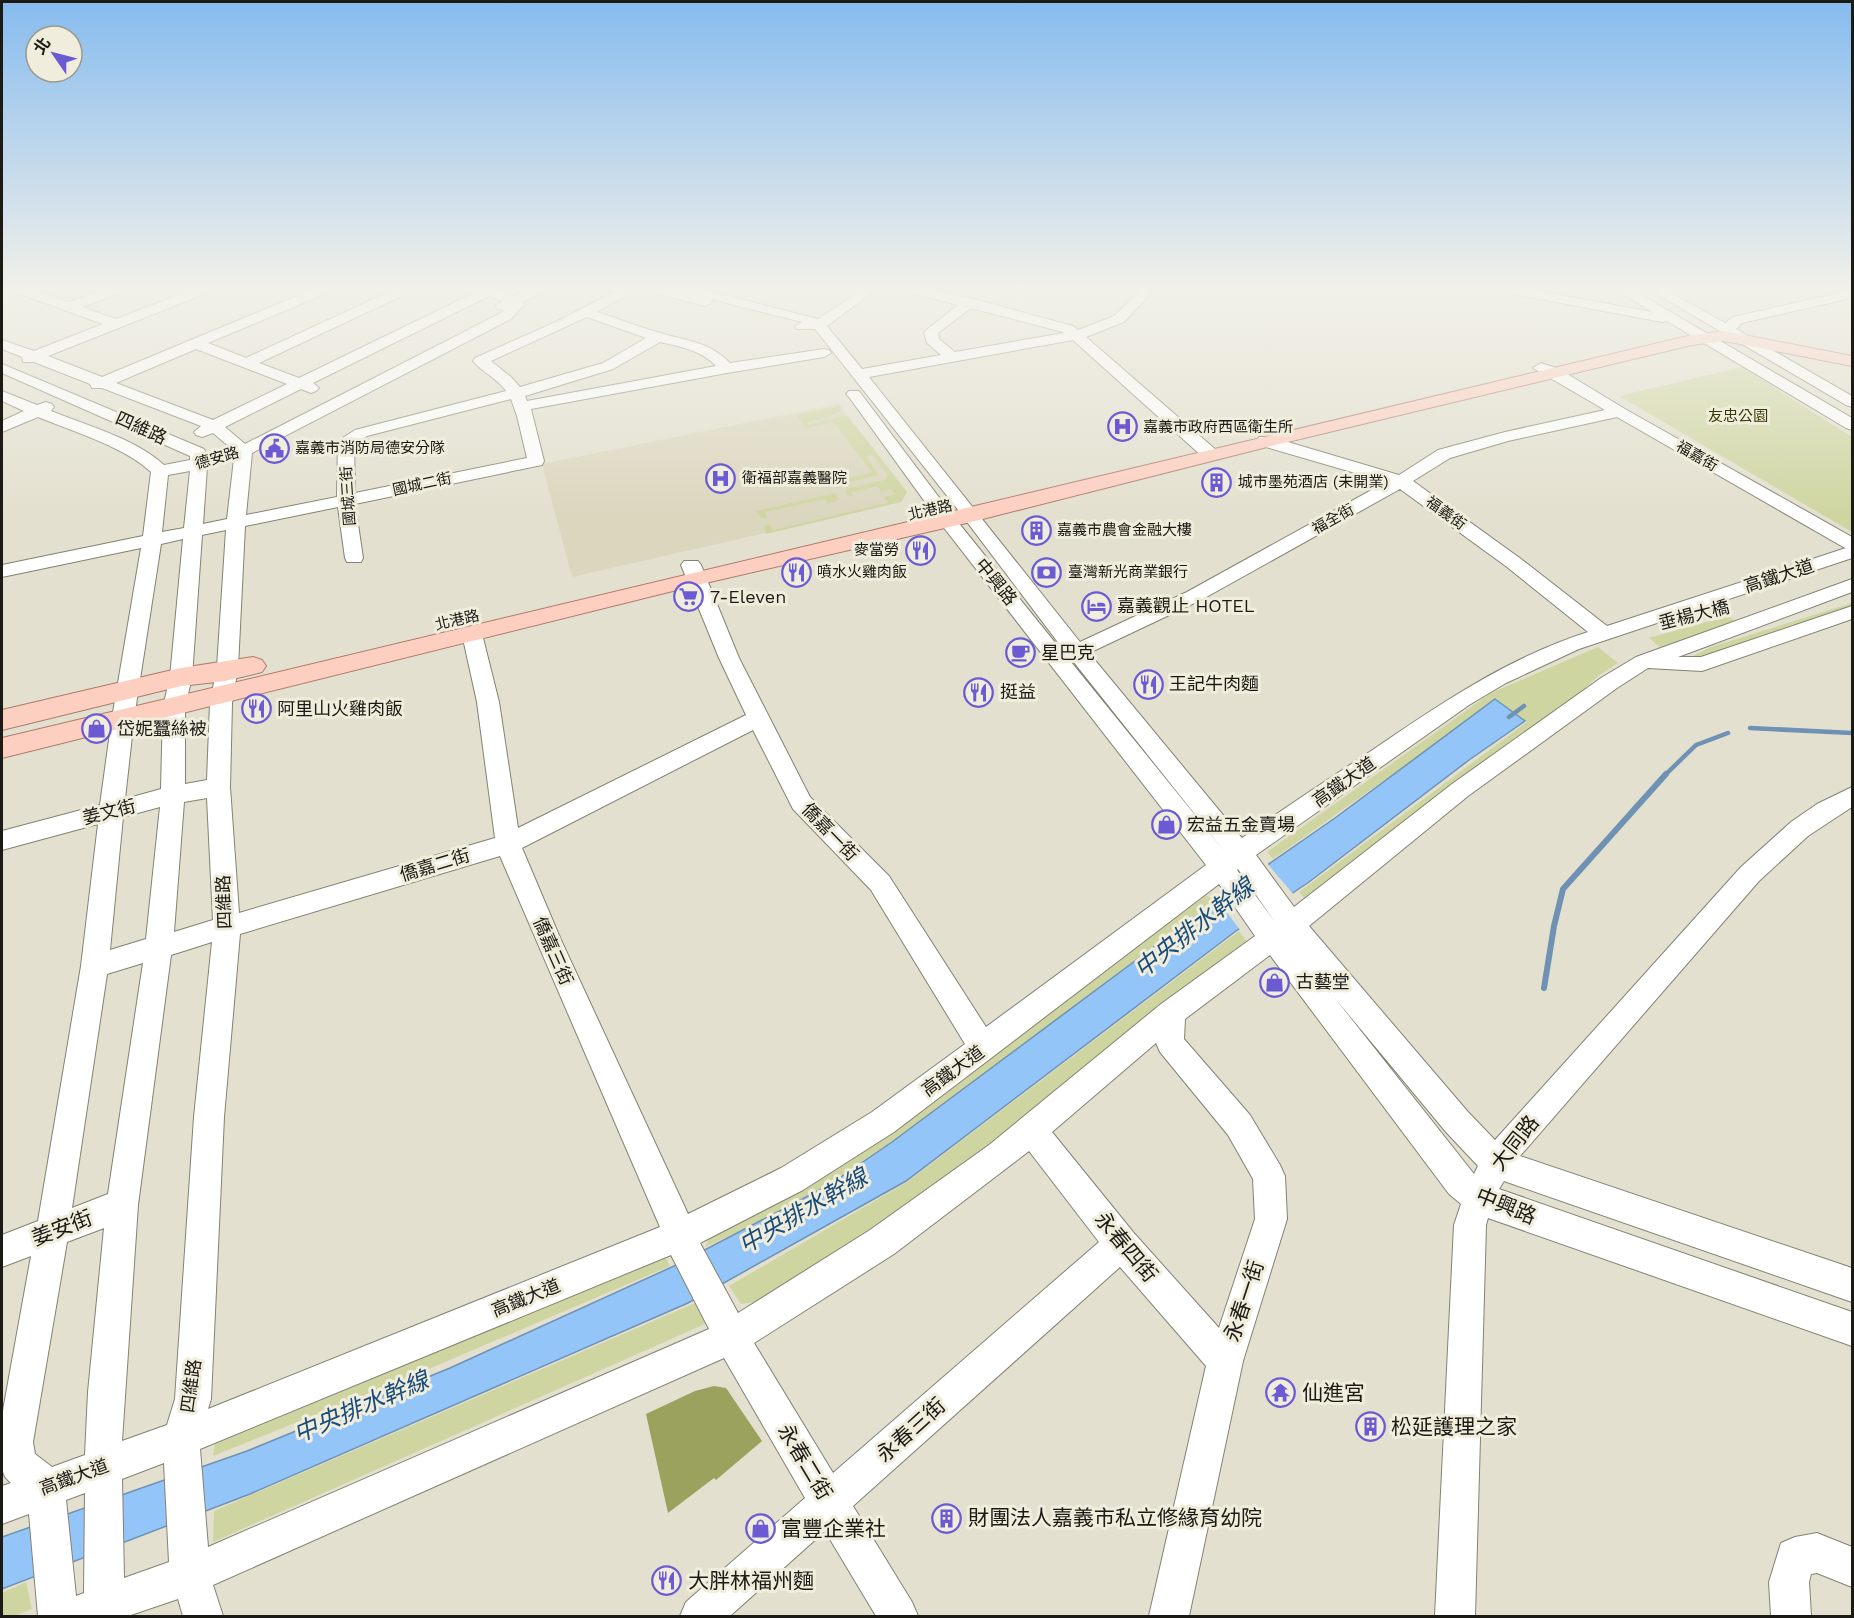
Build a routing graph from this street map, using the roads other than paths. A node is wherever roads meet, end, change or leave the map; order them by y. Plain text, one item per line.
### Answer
1 (12, 366) edge
2 (57, 366) edge
3 (144, 366) edge
4 (254, 366) edge
5 (338, 366) edge
6 (403, 366) edge
7 (487, 366) edge
8 (609, 366) edge
9 (725, 366) edge
10 (743, 366) edge
11 (834, 366) edge
12 (851, 366) edge
13 (905, 366) edge
14 (1111, 366) edge
15 (1566, 366) edge
16 (1766, 366) edge
17 (1774, 366) edge
18 (1796, 366) edge
19 (1811, 366) edge
20 (727, 368) junction
21 (1547, 370) junction
22 (859, 374) junction
23 (104, 382) junction
24 (303, 383) junction
25 (1852, 390) edge
26 (2, 396) edge
27 (71, 397) junction
28 (520, 400) junction
29 (299, 402) dead end
30 (1852, 402) edge
31 (38, 411) junction
32 (1619, 412) junction
33 (1852, 412) edge
34 (1852, 425) edge
35 (2, 427) edge
36 (231, 437) junction
37 (1265, 441) junction
38 (1206, 450) junction
39 (192, 454) junction
40 (153, 465) junction
41 (1401, 481) junction
42 (346, 500) junction
43 (954, 511) junction
44 (234, 524) junction
45 (192, 533) junction
46 (152, 540) junction
47 (1852, 544) edge
48 (1852, 552) edge
49 (354, 558) dead end
50 (1852, 560) edge
51 (1852, 568) edge
52 (2, 571) edge
53 (694, 572) junction
54 (1852, 585) edge
55 (1852, 593) edge
56 (1852, 612) edge
57 (1679, 617) junction
58 (1603, 633) junction
59 (472, 634) junction
60 (1707, 642) junction
61 (1067, 656) junction
62 (1643, 662) junction
63 (181, 677) junction
64 (225, 682) junction
65 (127, 690) junction
66 (174, 708) junction
67 (123, 718) junction
68 (758, 718) junction
69 (2, 720) edge
70 (2, 748) edge
71 (218, 787) junction
72 (173, 795) junction
73 (1852, 796) edge
74 (111, 811) junction
75 (2, 840) edge
76 (507, 844) junction
77 (1237, 869) junction
78 (227, 928) junction
79 (1280, 928) junction
80 (159, 946) junction
81 (95, 966) junction
82 (1171, 1013) junction
83 (985, 1047) junction
84 (1032, 1130) junction
85 (1496, 1163) junction
86 (1478, 1198) junction
87 (122, 1204) junction
88 (52, 1233) junction
89 (683, 1243) junction
90 (1121, 1244) junction
91 (2, 1251) edge
92 (1852, 1285) edge
93 (725, 1321) junction
94 (1852, 1329) edge
95 (1225, 1361) junction
96 (181, 1438) junction
97 (103, 1467) junction
98 (46, 1487) junction
99 (828, 1503) junction
100 (2, 1505) edge
101 (190, 1560) junction
102 (1852, 1568) edge
103 (79, 1610) edge
104 (203, 1617) edge
105 (700, 1617) edge
106 (898, 1617) edge
107 (1169, 1617) edge
108 (1455, 1617) edge
109 (1791, 1617) edge

1 - 27 street, 四維路
2 - 23 street, 四維路
3 - 23 street
4 - 24 street
5 - 24 street, 德安路
6 - 36 street, 德安路
7 - 28 street, 國城二街
8 - 28 street, 國城三街
9 - 20 street
10 - 20 street
11 - 43 street, 中興路
12 - 22 street, 中興路
13 - 22 street
14 - 38 street
15 - 21 main road, 北港路
16 - 34 street
17 - 33 street
18 - 30 street
19 - 25 street
20 - 28 street
21 - 32 street, 福嘉街
21 - 37 main road, 北港路
21 - 38 main road, 北港路
22 - 43 street, 中興路
23 - 27 street
23 - 36 street, 四維路
24 - 29 street
24 - 36 street, 德安路
26 - 31 street, 四維路
27 - 31 street
27 - 39 street, 四維路
28 - 42 street, 國城三街
28 - 42 street, 國城二街
31 - 35 street
31 - 40 street, 四維路
32 - 41 street, 福全街
32 - 47 street, 福嘉街
36 - 39 street, 德安路
36 - 39 street, 德安路
36 - 44 street, 四維路
37 - 38 main road, 北港路
37 - 41 street, 福義街
38 - 43 main road, 北港路
39 - 40 street, 德安路
39 - 40 street, 德安路
39 - 45 street
40 - 46 street, 四維路
41 - 58 street, 福義街
41 - 61 street, 福全街
42 - 44 street, 國城二街
42 - 49 street, 國城三街
43 - 53 main road, 北港路
43 - 61 street, 中興路
44 - 45 street, 國城二街
44 - 64 street, 四維路
45 - 46 street, 國城二街
45 - 63 street
46 - 52 street, 國城二街
46 - 65 street, 四維路
48 - 58 street, 高鐵大道
50 - 57 street
51 - 57 street, 垂楊大橋
53 - 59 main road, 北港路
53 - 64 main road, 北港路
53 - 68 street, 僑嘉一街
54 - 60 street, 垂楊大橋
55 - 60 street
56 - 62 street
57 - 58 street, 垂楊大橋
58 - 77 street, 高鐵大道
59 - 64 main road, 北港路
59 - 76 street, 僑嘉三街
60 - 62 street
61 - 77 street, 中興路
62 - 79 street
63 - 64 main road, 北港路
63 - 65 main road, 北港路
63 - 66 street
64 - 66 main road, 北港路
64 - 71 street, 四維路
65 - 67 street, 四維路
65 - 69 main road, 北港路
66 - 67 main road, 北港路
66 - 72 street
67 - 70 main road, 北港路
67 - 74 street, 四維路
68 - 76 street, 僑嘉二街
68 - 83 street, 僑嘉一街
71 - 72 street, 姜文街
71 - 78 street, 四維路
72 - 74 street, 姜文街
72 - 80 street
73 - 85 street, 大同路
74 - 75 street, 姜文街
74 - 81 street, 四維路
76 - 78 street, 僑嘉二街
76 - 89 street, 僑嘉三街
77 - 79 street, 中興路
77 - 83 street, 高鐵大道
78 - 80 street, 僑嘉二街
78 - 96 street, 四維路
79 - 82 street
79 - 85 street, 中興路
79 - 86 street, 中興路
80 - 81 street, 僑嘉二街
80 - 87 street
81 - 88 street, 四維路
82 - 84 street
82 - 95 street, 永春一街
83 - 89 street, 高鐵大道
84 - 90 street, 永春四街
84 - 93 street
85 - 86 street, 大同路
85 - 92 street, 中興路
86 - 94 street, 中興路
86 - 108 street, 大同路
87 - 88 street, 姜安街
87 - 97 street
88 - 91 street, 姜安街
88 - 98 street, 四維路
89 - 93 street, 僑嘉三街
89 - 96 street, 高鐵大道
90 - 95 street, 永春四街
90 - 99 street, 永春三街
93 - 99 street, 永春二街
93 - 101 street
95 - 107 street, 永春一街
96 - 97 street, 高鐵大道
96 - 101 street, 四維路
97 - 98 street, 高鐵大道
97 - 103 street
98 - 100 street, 高鐵大道
98 - 103 street
99 - 105 street, 永春三街
99 - 106 street, 永春二街
101 - 103 street
101 - 104 street, 四維路
102 - 109 street

